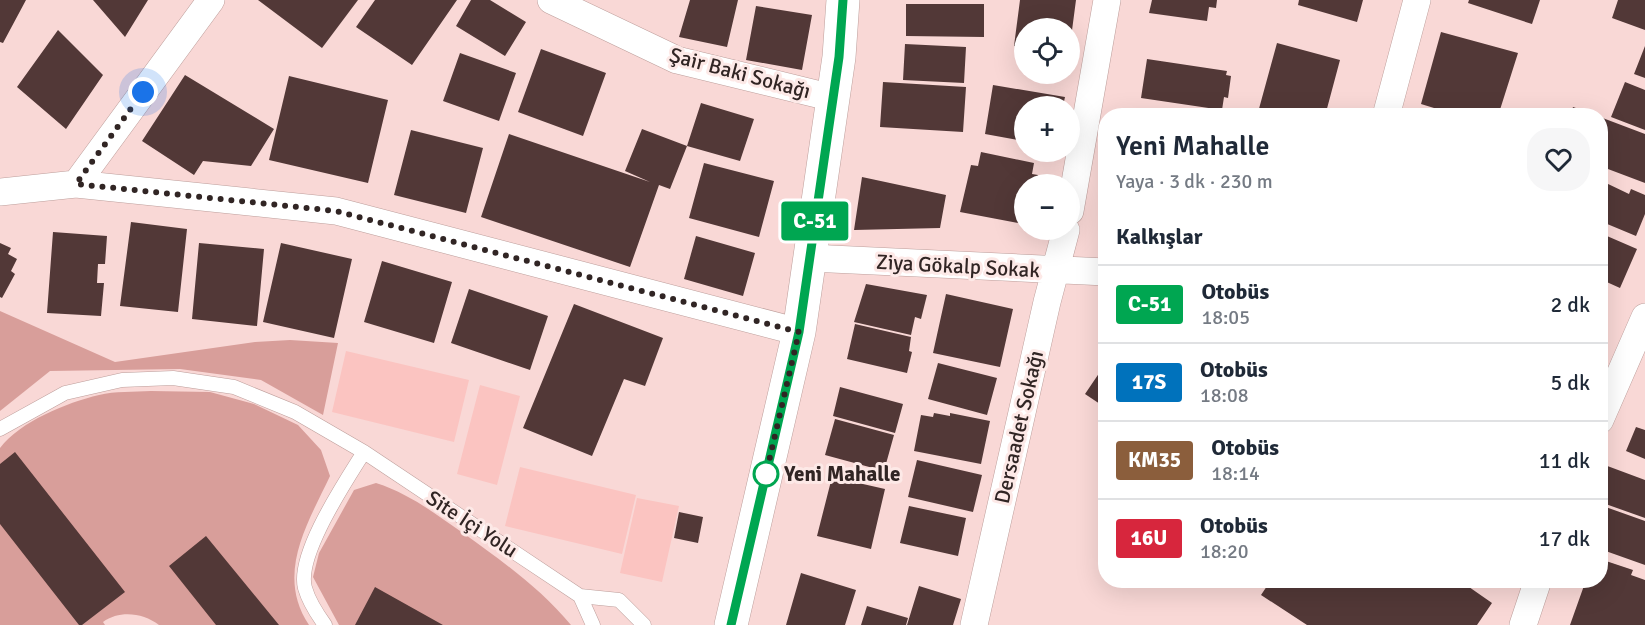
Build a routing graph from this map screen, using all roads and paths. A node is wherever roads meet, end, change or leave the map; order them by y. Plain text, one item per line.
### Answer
1 (211, 0) edge
2 (551, 0) edge
3 (843, 0) edge
4 (1107, 0) edge
5 (1417, 0) edge
6 (833, 98) junction
7 (1388, 108) edge
8 (1076, 174) edge
9 (76, 184) junction
10 (0, 192) edge
11 (1064, 240) edge
12 (810, 258) junction
13 (1056, 271) junction
14 (1098, 272) edge
15 (1645, 317) edge
16 (799, 332) junction
17 (1608, 402) edge
18 (0, 429) edge
19 (364, 452) junction
20 (1535, 588) edge
21 (580, 596) junction
22 (325, 625) edge
23 (593, 625) edge
24 (644, 625) edge
25 (731, 625) edge
26 (974, 625) edge
27 (1523, 625) edge

1 - 9 street
2 - 6 street, Şair Baki Sokağı
3 - 6 main road
4 - 8 street
5 - 7 street
6 - 12 main road
9 - 10 street
9 - 16 street
11 - 13 street, Dersaadet Sokağı
12 - 13 street, Ziya Gökalp Sokak
12 - 16 main road
13 - 14 street, Ziya Gökalp Sokak
13 - 26 street, Dersaadet Sokağı
15 - 17 street
16 - 25 main road
18 - 19 lane, Site İçi Yolu
19 - 21 lane, Site İçi Yolu
19 - 22 lane
20 - 27 street
21 - 23 lane
21 - 24 lane

